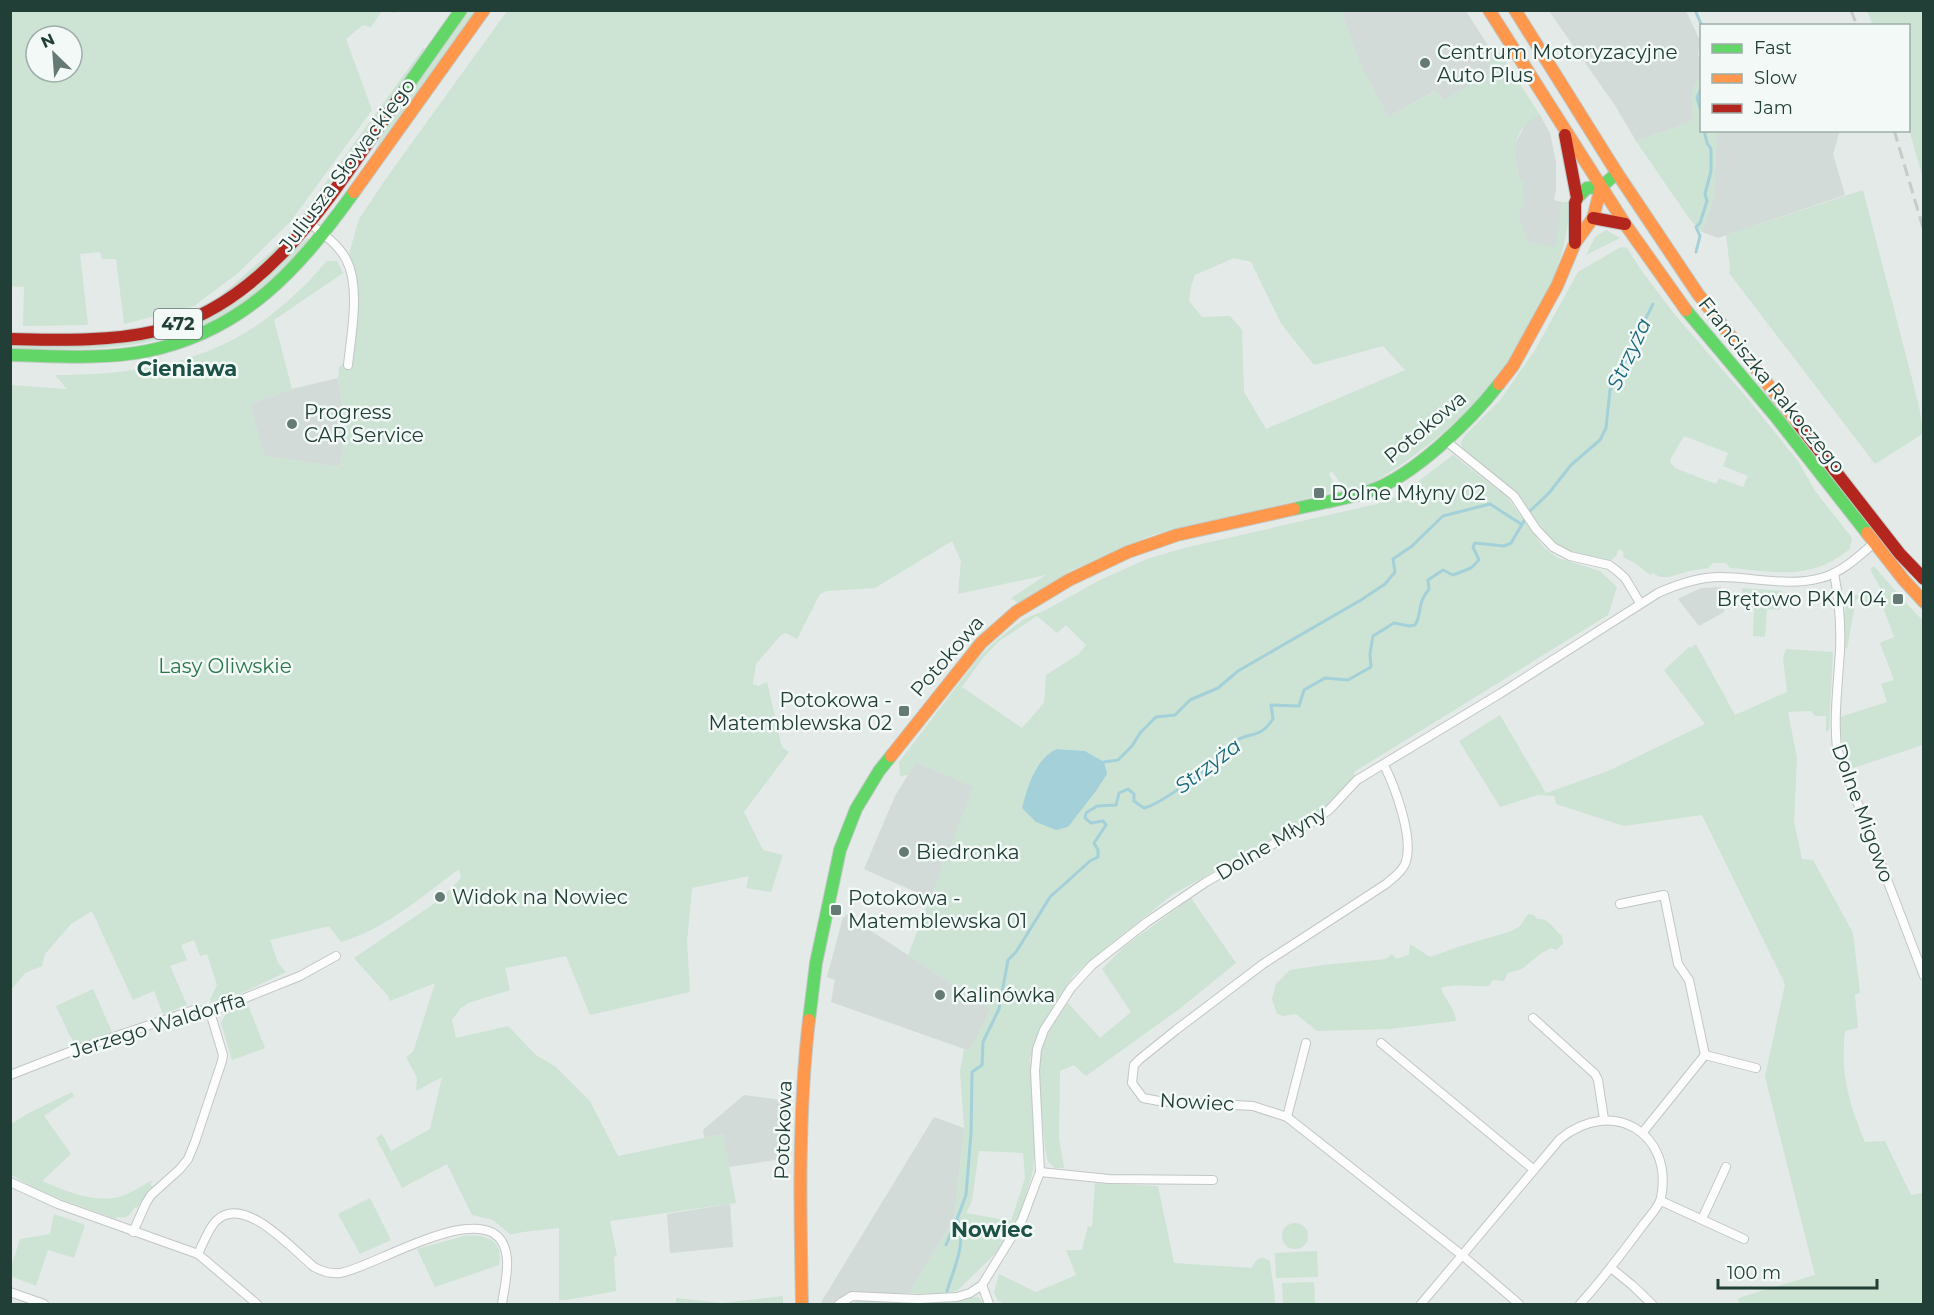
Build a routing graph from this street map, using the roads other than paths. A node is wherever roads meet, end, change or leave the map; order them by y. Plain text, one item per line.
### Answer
1 (461, 10) edge
2 (484, 10) edge
3 (1489, 10) edge
4 (1515, 10) edge
5 (1560, 81) junction
6 (1541, 93) junction
7 (1564, 129) junction
8 (1617, 173) junction
9 (1601, 187) junction
10 (1576, 198) junction
11 (1593, 218) junction
12 (309, 223) junction
13 (1625, 224) junction
14 (324, 234) junction
15 (1575, 243) junction
16 (10, 339) edge
17 (10, 355) edge
18 (348, 365) dead end
19 (1446, 441) junction
20 (1874, 543) junction
21 (1834, 573) junction
22 (1923, 579) edge
23 (1923, 602) edge
24 (1640, 603) junction
25 (1384, 765) junction
26 (1620, 904) dead end
27 (336, 956) dead end
28 (1923, 976) edge
29 (210, 1012) junction
30 (1533, 1018) dead end
31 (1306, 1043) dead end
32 (1381, 1043) dead end
33 (1705, 1055) junction
34 (1756, 1068) dead end
35 (10, 1075) edge
36 (1287, 1117) junction
37 (1604, 1119) junction
38 (1643, 1132) junction
39 (1726, 1167) dead end
40 (1533, 1169) junction
41 (1040, 1172) junction
42 (1213, 1180) dead end
43 (10, 1182) edge
44 (1661, 1201) junction
45 (1702, 1219) junction
46 (133, 1232) junction
47 (1744, 1239) dead end
48 (198, 1254) junction
49 (1463, 1256) junction
50 (1611, 1268) junction
51 (982, 1285) junction
52 (10, 1292) edge
53 (254, 1302) edge
54 (44, 1305) edge
55 (502, 1305) edge
56 (802, 1305) edge
57 (839, 1305) edge
58 (988, 1305) edge
59 (1421, 1305) edge
60 (1519, 1305) edge
61 (1581, 1305) edge
62 (1652, 1305) edge

1 - 12 main road, Juliusza Słowackiego / 472
2 - 14 main road, Juliusza Słowackiego / 472
3 - 6 main road, Potokowa
4 - 5 main road
5 - 6 main road
5 - 8 main road
6 - 7 main road, Potokowa
7 - 9 main road, Potokowa
7 - 10 main road, Potokowa
8 - 9 main road
8 - 22 main road, Franciszka Rakoczego
9 - 10 main road
9 - 11 main road, Potokowa
9 - 13 main road, Franciszka Rakoczego
10 - 15 main road, Potokowa
11 - 13 main road
11 - 15 main road, Potokowa
12 - 14 street
12 - 16 main road, Juliusza Słowackiego / 472
13 - 20 main road, Franciszka Rakoczego
14 - 17 main road, Juliusza Słowackiego / 472
14 - 18 street
15 - 19 main road, Potokowa
19 - 24 street
19 - 56 main road, Potokowa
20 - 21 street, Dolne Młyny
20 - 23 main road, Franciszka Rakoczego
21 - 24 street, Dolne Młyny
21 - 28 street, Dolne Migowo
24 - 25 street, Dolne Młyny
25 - 36 street, Nowiec
25 - 41 street, Dolne Młyny
26 - 33 street
27 - 29 street, Jerzego Waldorffa
29 - 35 street, Jerzego Waldorffa
29 - 46 street
30 - 37 street
31 - 36 street
32 - 40 street
33 - 34 street
33 - 38 street
36 - 49 street, Nowiec
37 - 38 street
37 - 40 street
38 - 44 street
39 - 45 street
40 - 49 street
41 - 42 street
41 - 51 street, Dolne Młyny
43 - 46 street
44 - 45 street
44 - 50 street
45 - 47 street
46 - 48 street
48 - 53 street
48 - 55 street
49 - 59 street
49 - 60 street, Nowiec
50 - 61 street
50 - 62 street
51 - 57 street
51 - 58 street
52 - 54 street

